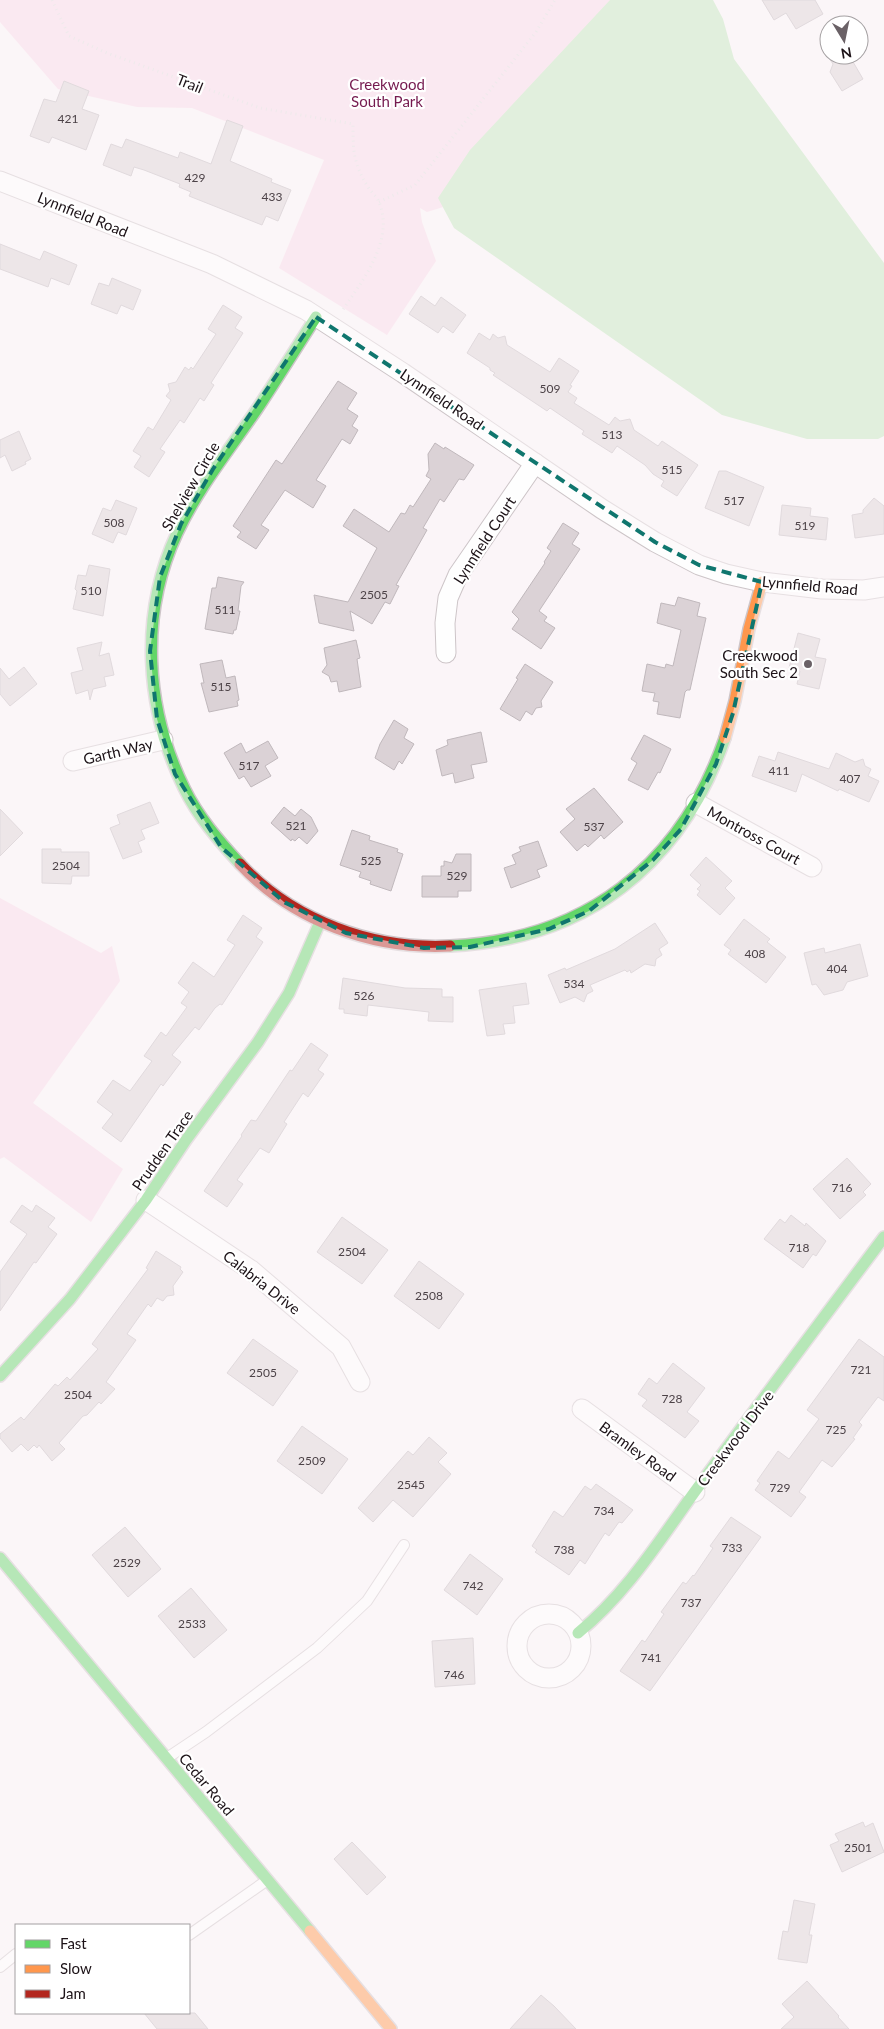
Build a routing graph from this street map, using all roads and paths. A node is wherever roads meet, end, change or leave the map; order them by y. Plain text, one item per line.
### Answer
1 (52, 0) edge
2 (555, 0) edge
3 (0, 181) edge
4 (379, 202) junction
5 (324, 322) junction
6 (535, 463) junction
7 (762, 582) junction
8 (884, 587) edge
9 (446, 654) dead end
10 (163, 740) junction
11 (73, 761) dead end
12 (696, 802) junction
13 (812, 868) dead end
14 (320, 922) junction
15 (146, 1200) junction
16 (884, 1236) edge
17 (0, 1376) edge
18 (360, 1382) dead end
19 (582, 1409) dead end
20 (694, 1492) junction
21 (404, 1545) dead end
22 (0, 1558) edge
23 (578, 1633) dead end
24 (166, 1759) junction
25 (267, 1880) junction
26 (190, 1934) edge
27 (15, 1955) edge
28 (0, 1967) edge
29 (391, 2029) edge

1 - 4 path, Trail
2 - 4 path
3 - 5 street, Lynnfield Road
4 - 5 path
5 - 6 street, Lynnfield Road
5 - 10 street, Shelview Circle
6 - 7 street, Lynnfield Road
6 - 9 street, Lynnfield Court
7 - 8 street, Lynnfield Road
7 - 12 street, Shelview Circle
10 - 11 street, Garth Way
10 - 14 street, Shelview Circle
12 - 13 street, Montross Court
12 - 14 street, Shelview Circle
14 - 15 street, Prudden Trace
15 - 17 street, Prudden Trace
15 - 18 street, Calabria Drive
16 - 20 street, Creekwood Drive
19 - 20 street, Bramley Road
20 - 23 street, Creekwood Drive
21 - 24 lane
22 - 24 street, Cedar Road
24 - 25 street, Cedar Road
25 - 26 lane
25 - 29 street, Cedar Road
27 - 28 lane

